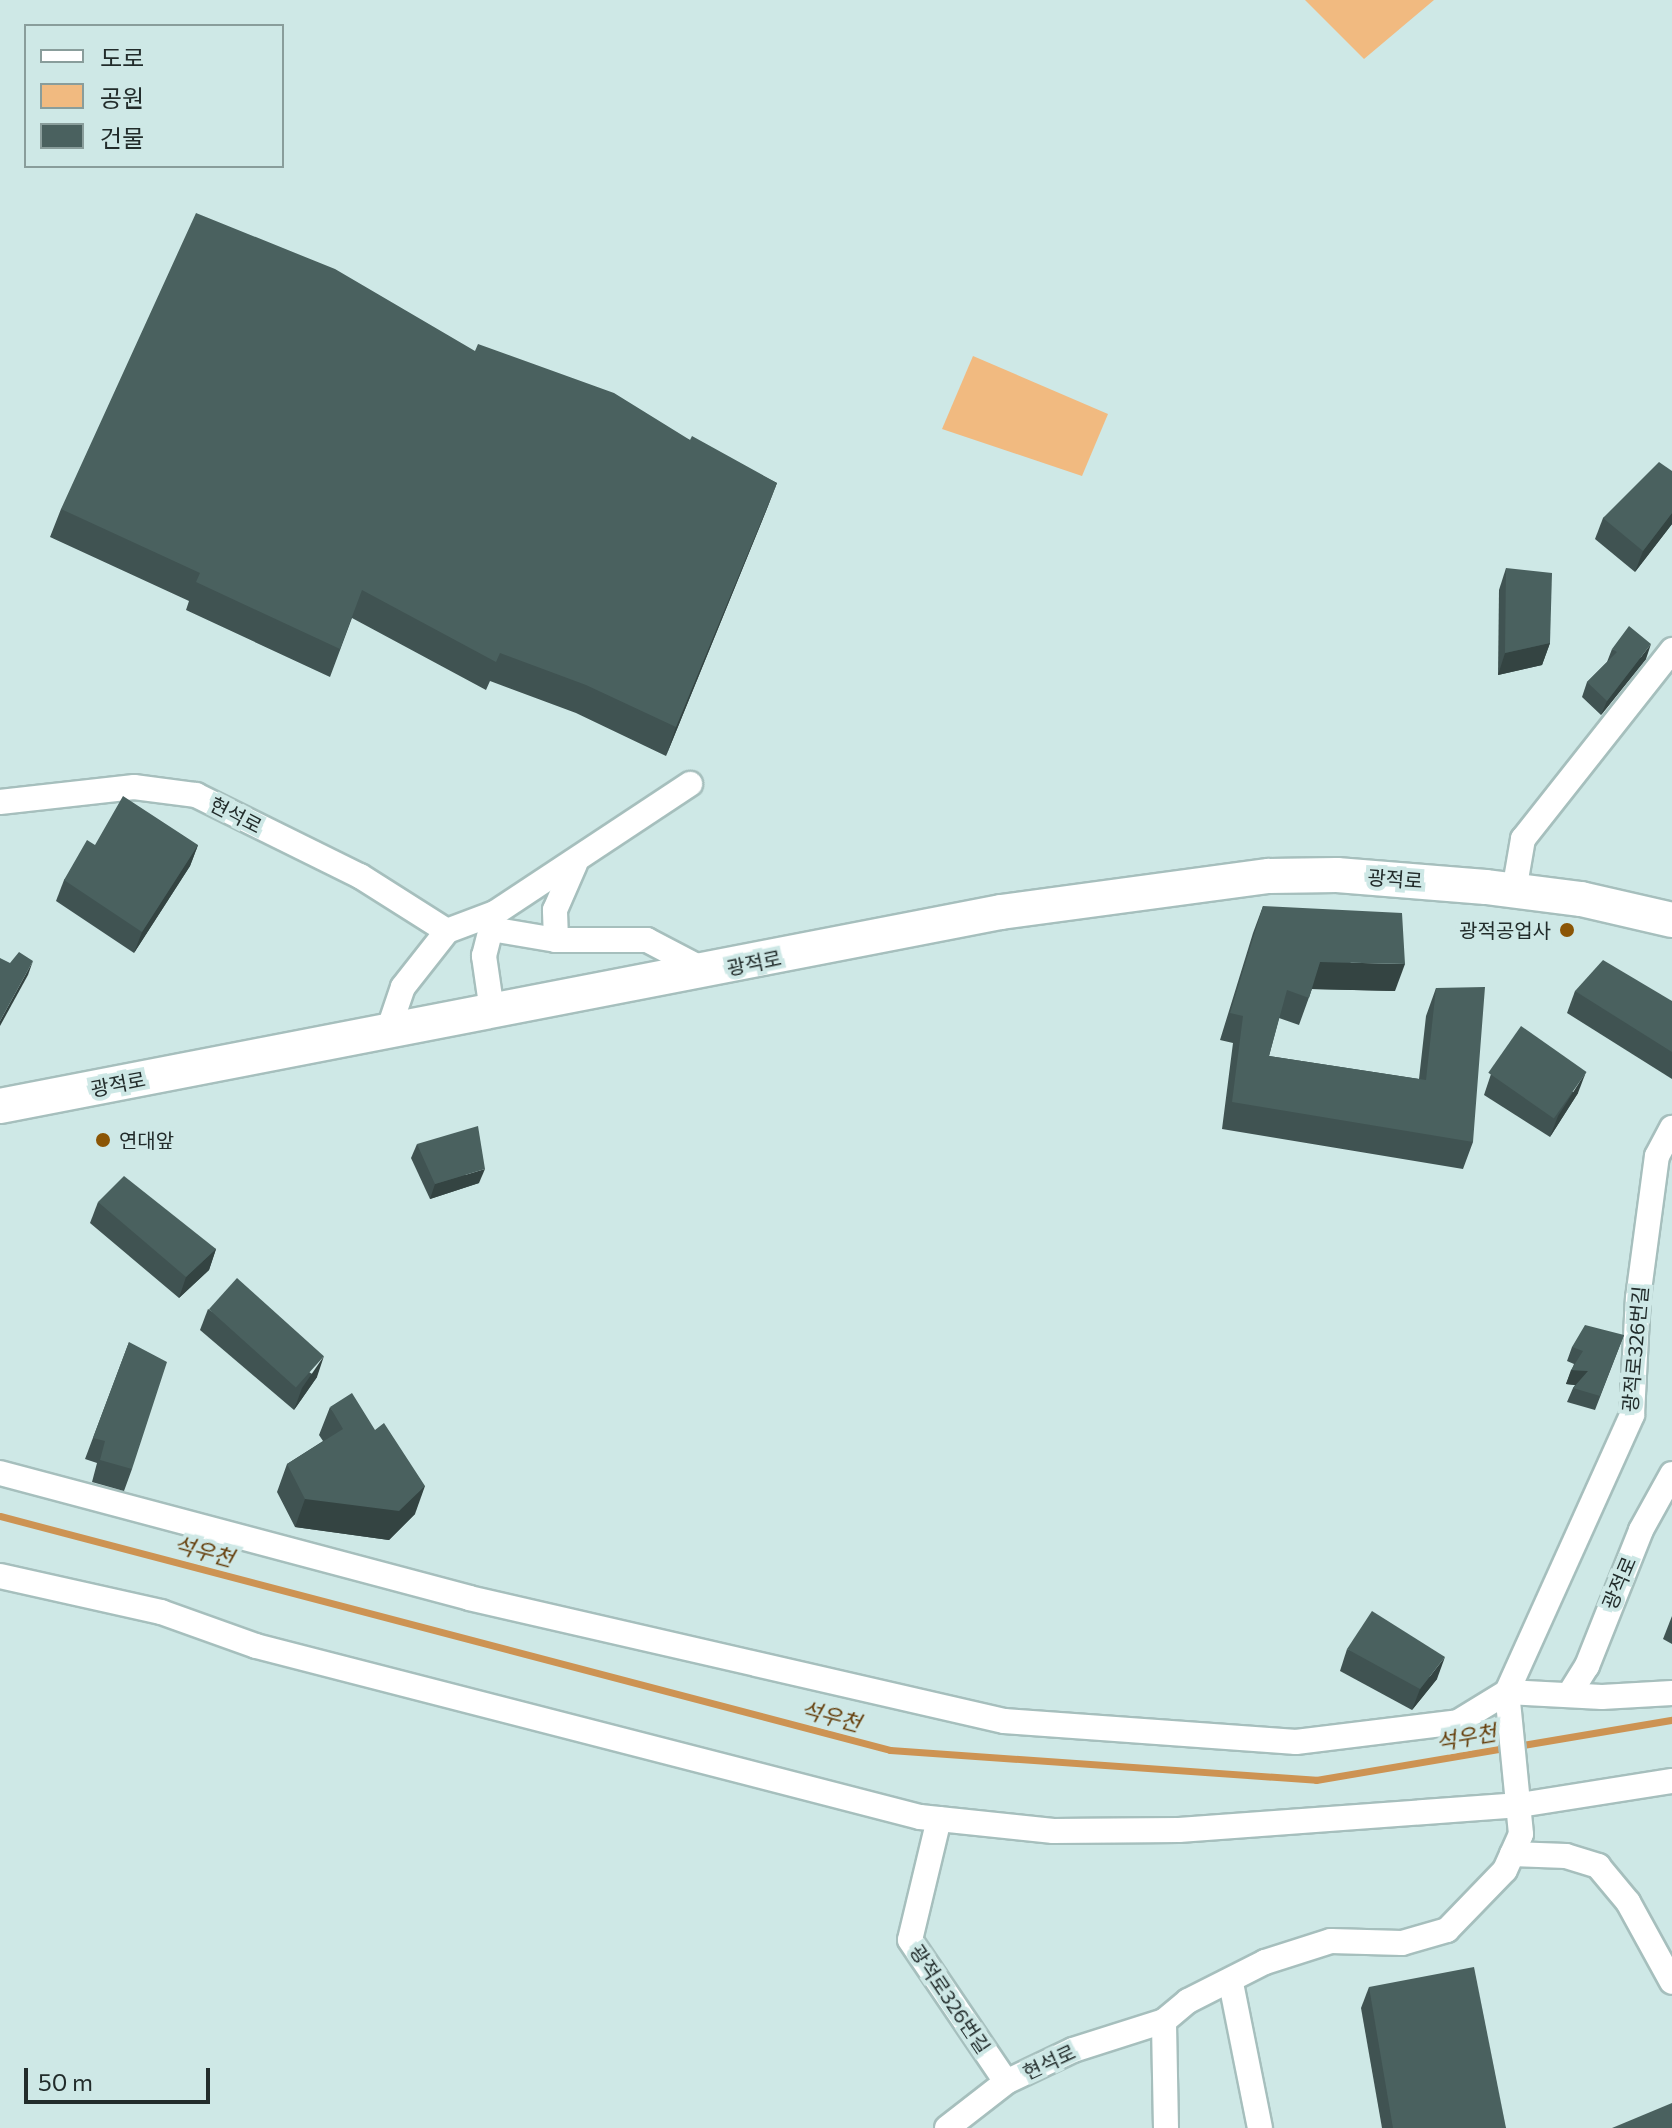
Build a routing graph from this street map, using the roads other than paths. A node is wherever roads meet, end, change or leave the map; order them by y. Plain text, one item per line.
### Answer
1 (1672, 650) edge
2 (690, 784) dead end
3 (0, 802) edge
4 (575, 864) junction
5 (1514, 891) junction
6 (1672, 920) edge
7 (493, 921) junction
8 (447, 931) junction
9 (556, 940) junction
10 (708, 972) junction
11 (492, 1011) junction
12 (388, 1031) junction
13 (0, 1106) edge
14 (1672, 1128) edge
15 (0, 1473) edge
16 (1672, 1474) edge
17 (0, 1576) edge
18 (1570, 1693) junction
19 (1672, 1693) edge
20 (1507, 1702) junction
21 (1672, 1781) edge
22 (1520, 1805) junction
23 (939, 1819) junction
24 (1512, 1854) junction
25 (1672, 1982) edge
26 (1231, 1983) junction
27 (1164, 2021) junction
28 (1006, 2082) junction
29 (947, 2128) edge
30 (1166, 2128) edge
31 (1260, 2128) edge

1 - 5 street
2 - 4 street
3 - 8 street, 현석로
4 - 7 street
4 - 9 street
5 - 6 main road, 광적로
5 - 10 main road, 광적로
7 - 8 street
7 - 9 street
7 - 11 street
8 - 12 street
9 - 10 street
10 - 11 main road, 광적로
11 - 12 main road, 광적로
12 - 13 main road, 광적로
14 - 20 street, 광적로326번길
15 - 20 street
16 - 18 street, 광적로
17 - 23 street
18 - 19 street
18 - 20 street
20 - 22 street
21 - 22 street
22 - 23 street
22 - 24 street
23 - 28 street, 광적로326번길
24 - 25 street
24 - 26 street
26 - 27 street
26 - 31 street
27 - 28 street, 현석로
27 - 30 street
28 - 29 street, 현석로

